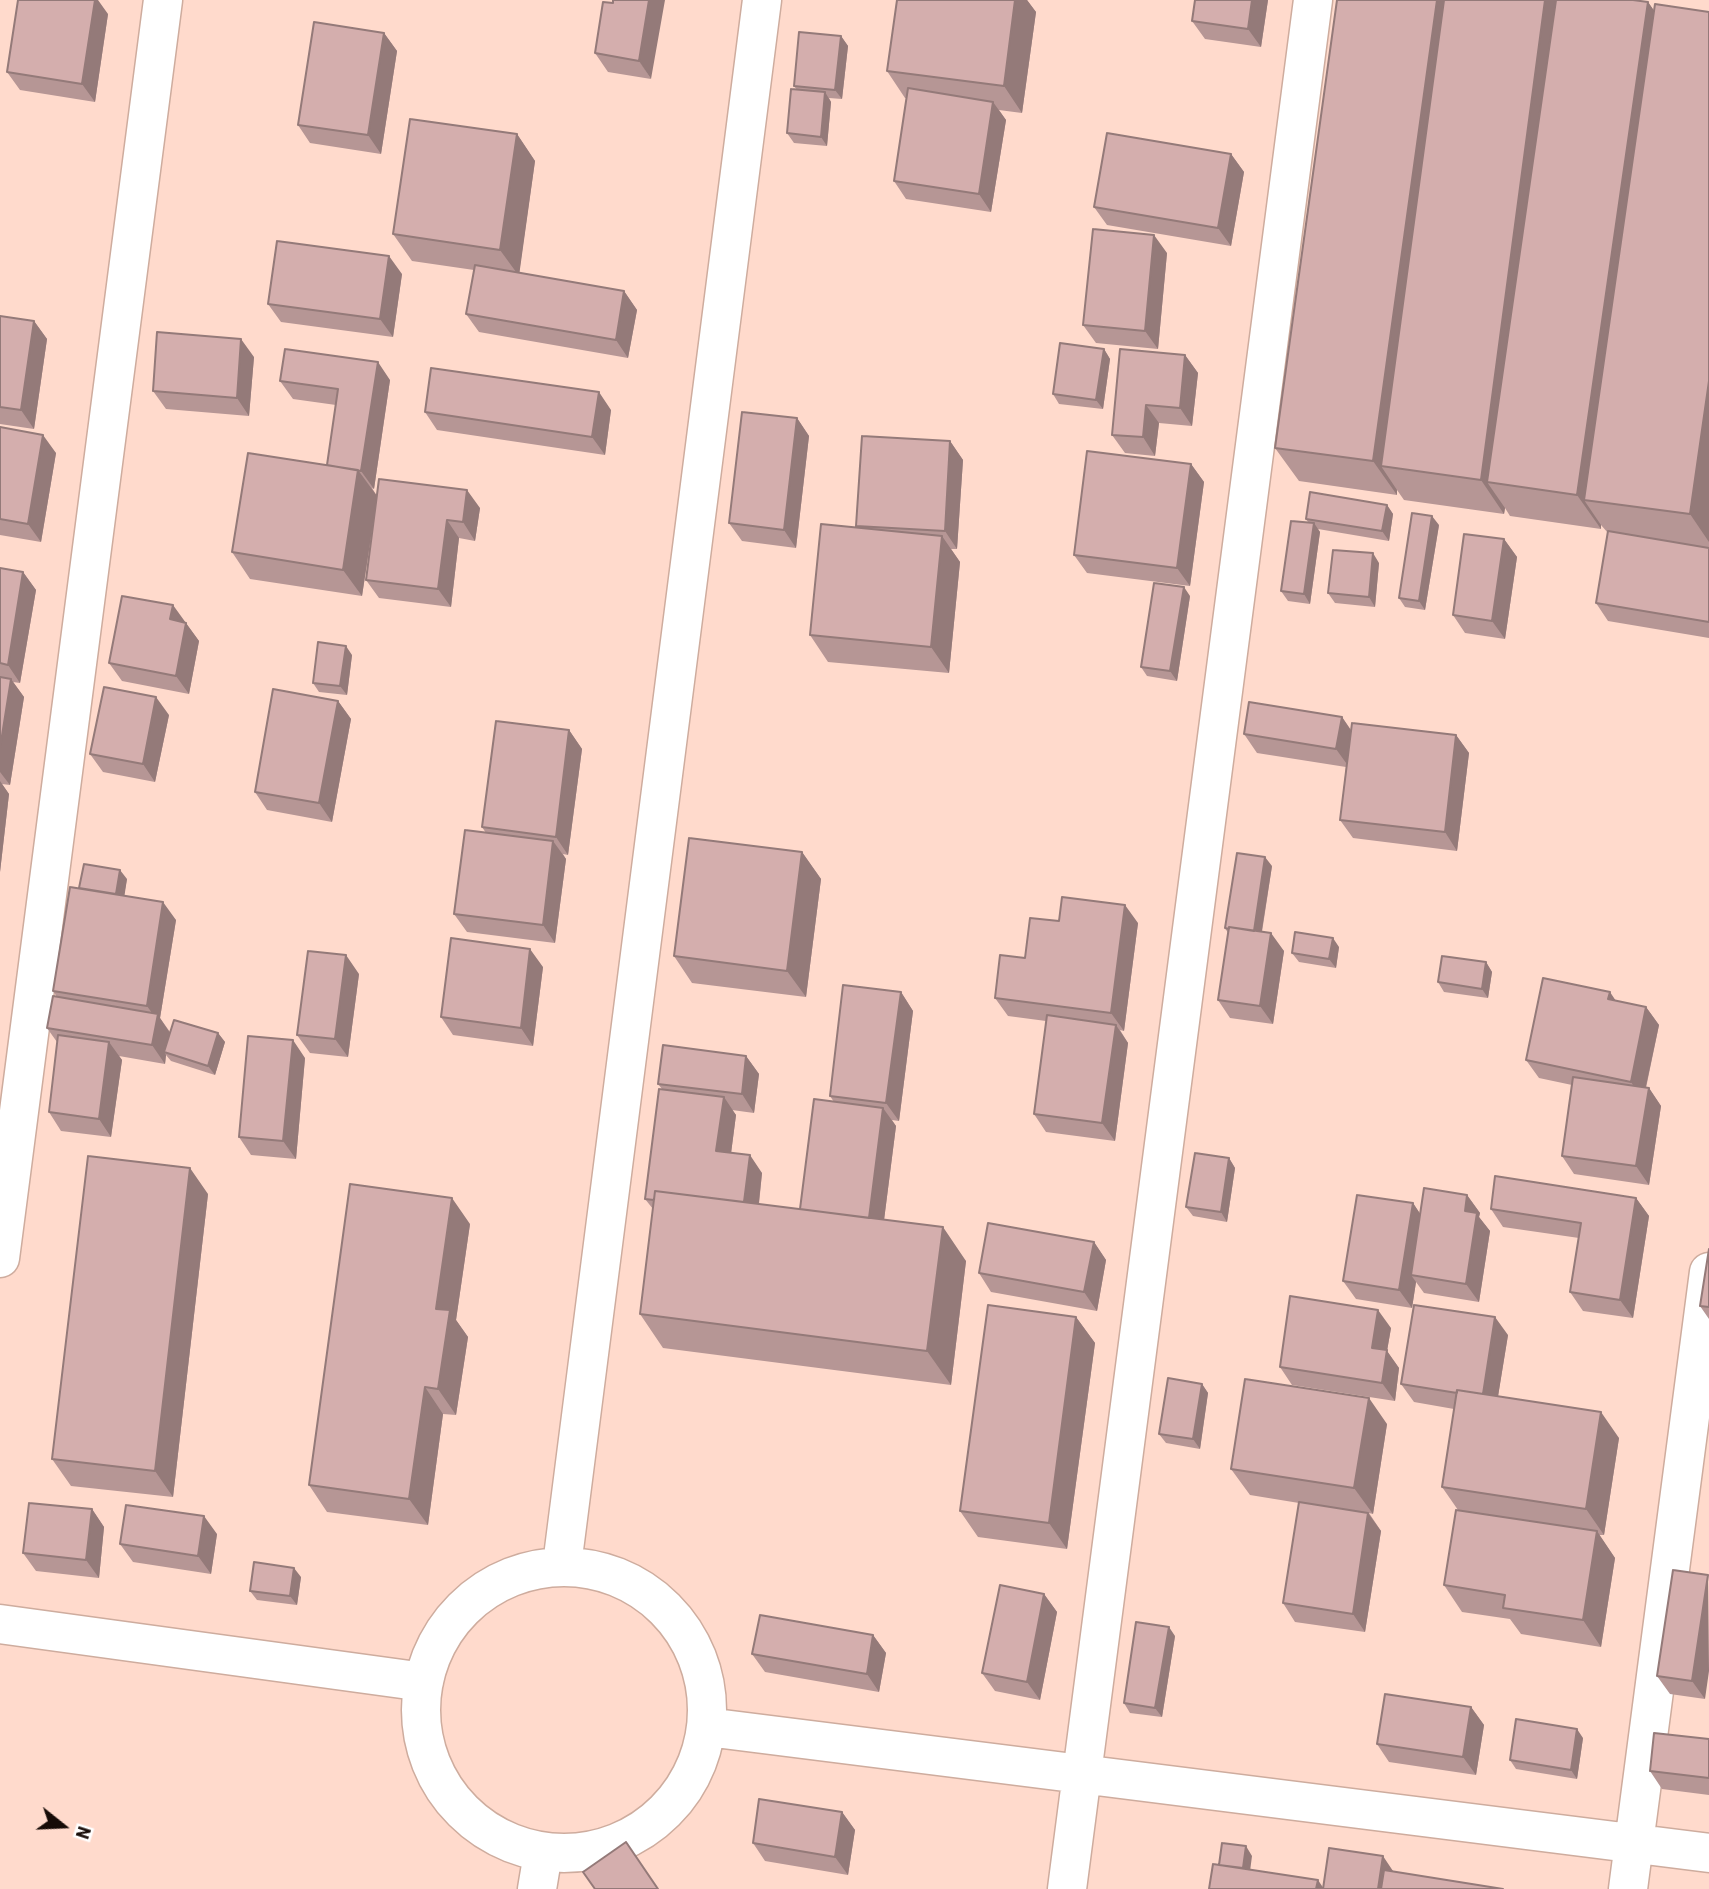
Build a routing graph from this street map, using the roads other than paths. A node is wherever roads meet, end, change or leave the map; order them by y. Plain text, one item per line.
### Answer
1 (163, 0) edge
2 (762, 0) edge
3 (1313, 0) edge
4 (0, 1258) edge
5 (1709, 1272) edge
6 (562, 1565) junction
7 (0, 1624) edge
8 (424, 1682) junction
9 (707, 1727) junction
10 (1082, 1774) junction
11 (1634, 1843) junction
12 (1709, 1853) edge
13 (540, 1871) edge
14 (1067, 1889) edge
15 (1628, 1889) edge

1 - 4 street
2 - 6 street
3 - 10 street
5 - 11 street
6 - 8 street
6 - 9 street
7 - 8 street
8 - 13 street
9 - 10 street
9 - 13 street
10 - 11 street
10 - 14 street
11 - 12 street
11 - 15 street

